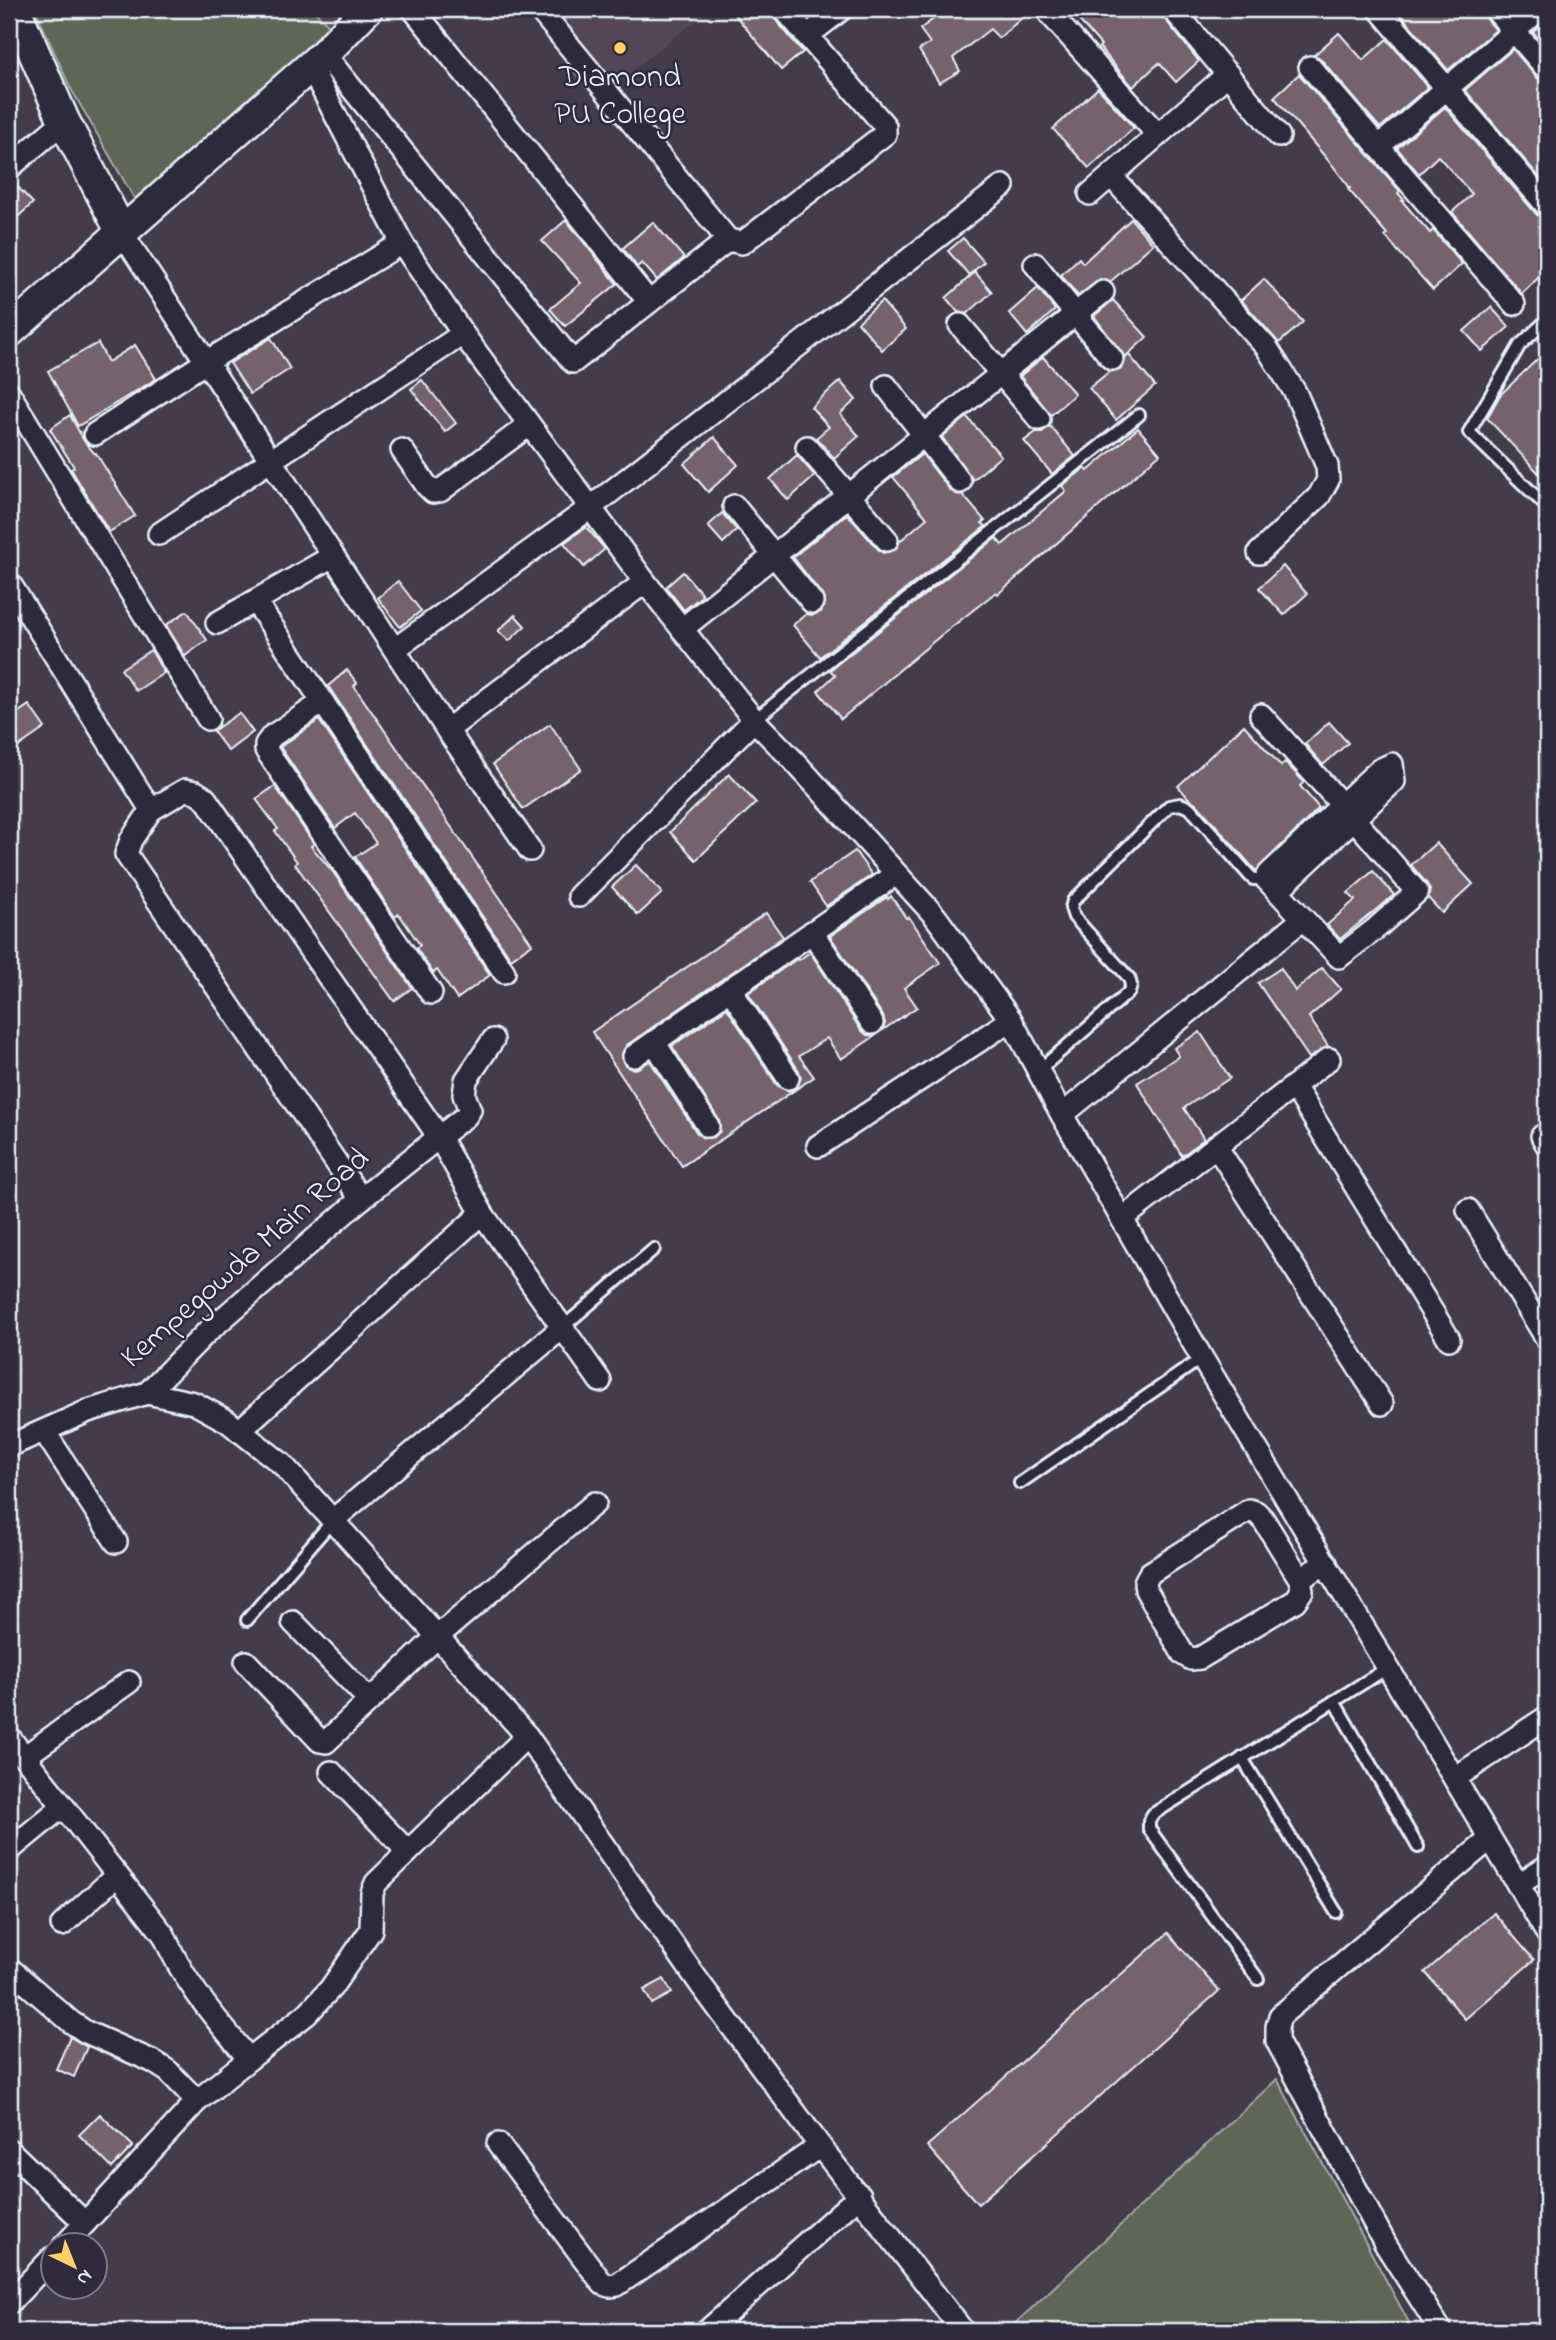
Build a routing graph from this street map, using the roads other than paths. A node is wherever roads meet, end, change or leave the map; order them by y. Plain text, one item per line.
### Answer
1 (368, 9) edge
2 (413, 9) edge
3 (538, 9) edge
4 (784, 9) edge
5 (842, 9) edge
6 (1048, 9) edge
7 (1173, 9) edge
8 (1379, 9) edge
9 (1495, 9) edge
10 (1539, 9) edge
11 (15, 27) edge
12 (1514, 30) junction
13 (807, 36) junction
14 (317, 60) junction
15 (1310, 67) dead end
16 (1547, 69) edge
17 (1228, 74) junction
18 (1447, 88) junction
19 (64, 121) junction
20 (1158, 135) junction
21 (1279, 136) dead end
22 (1378, 147) junction
23 (9, 168) edge
24 (1111, 176) junction
25 (1003, 186) dead end
26 (1090, 194) dead end
27 (1547, 206) edge
28 (122, 233) junction
29 (728, 240) junction
30 (402, 243) junction
31 (1035, 264) dead end
32 (1103, 292) dead end
33 (649, 302) junction
34 (1514, 304) dead end
35 (1076, 314) junction
36 (1547, 320) edge
37 (960, 325) dead end
38 (9, 332) edge
39 (463, 334) junction
40 (1112, 359) dead end
41 (206, 362) junction
42 (1002, 374) junction
43 (886, 386) dead end
44 (9, 393) edge
45 (1139, 415) dead end
46 (1039, 419) dead end
47 (529, 425) junction
48 (95, 434) dead end
49 (924, 435) junction
50 (807, 447) dead end
51 (402, 450) dead end
52 (270, 460) junction
53 (960, 482) dead end
54 (849, 495) junction
55 (734, 506) dead end
56 (1547, 507) edge
57 (590, 508) junction
58 (159, 534) dead end
59 (887, 540) dead end
60 (1259, 553) dead end
61 (774, 555) junction
62 (334, 556) junction
63 (9, 582) edge
64 (645, 582) junction
65 (255, 601) junction
66 (812, 602) dead end
67 (217, 623) dead end
68 (682, 629) junction
69 (395, 649) junction
70 (323, 702) junction
71 (1261, 715) dead end
72 (208, 719) dead end
73 (754, 720) junction
74 (447, 730) junction
75 (151, 810) junction
76 (1348, 812) junction
77 (530, 850) dead end
78 (896, 874) junction
79 (1272, 885) junction
80 (579, 897) dead end
81 (1303, 919) junction
82 (813, 932) junction
83 (504, 972) dead end
84 (730, 989) junction
85 (431, 993) dead end
86 (1011, 1020) junction
87 (872, 1023) dead end
88 (493, 1040) dead end
89 (654, 1042) junction
90 (634, 1056) dead end
91 (1329, 1059) dead end
92 (1038, 1071) junction
93 (788, 1078) dead end
94 (1294, 1086) junction
95 (1062, 1115) junction
96 (708, 1126) dead end
97 (439, 1137) junction
98 (818, 1146) dead end
99 (1216, 1146) junction
100 (361, 1199) junction
101 (1468, 1210) dead end
102 (482, 1213) junction
103 (1122, 1219) junction
104 (654, 1249) dead end
105 (562, 1327) junction
106 (1449, 1339) dead end
107 (1547, 1339) edge
108 (1202, 1358) junction
109 (600, 1381) dead end
110 (147, 1393) junction
111 (1382, 1404) dead end
112 (44, 1431) junction
113 (239, 1431) junction
114 (9, 1446) edge
115 (1020, 1483) dead end
116 (596, 1503) dead end
117 (333, 1520) junction
118 (116, 1542) dead end
119 (1326, 1563) junction
120 (1300, 1579) junction
121 (247, 1620) dead end
122 (293, 1622) dead end
123 (438, 1636) junction
124 (246, 1662) dead end
125 (1389, 1667) junction
126 (129, 1682) dead end
127 (369, 1700) junction
128 (1334, 1701) junction
129 (1547, 1717) edge
130 (527, 1736) junction
131 (9, 1737) edge
132 (24, 1757) junction
133 (1242, 1758) junction
134 (331, 1772) dead end
135 (1455, 1778) junction
136 (62, 1806) junction
137 (1490, 1839) junction
138 (1418, 1847) dead end
139 (12, 1848) dead end
140 (408, 1852) junction
141 (1547, 1866) edge
142 (117, 1875) junction
143 (1518, 1885) junction
144 (1336, 1912) dead end
145 (62, 1925) dead end
146 (1547, 1933) edge
147 (9, 1968) edge
148 (1258, 1979) dead end
149 (249, 2059) junction
150 (197, 2101) junction
151 (498, 2144) dead end
152 (820, 2146) junction
153 (9, 2150) edge
154 (860, 2195) junction
155 (85, 2223) junction
156 (76, 2232) edge
157 (38, 2273) edge
158 (9, 2304) edge
159 (956, 2328) edge
160 (707, 2331) edge
161 (1441, 2331) edge

1 - 14 main road
2 - 33 street
3 - 29 street
4 - 13 street
5 - 13 street
6 - 20 street
7 - 17 street
8 - 18 street
9 - 12 street
10 - 12 street
11 - 19 main road
12 - 16 street
12 - 18 street
13 - 29 street
14 - 28 main road
14 - 30 street
14 - 33 street
15 - 22 street
17 - 20 street
17 - 21 street
18 - 22 street
18 - 27 street
19 - 23 street
19 - 28 main road
20 - 24 street
22 - 34 street
24 - 26 street
24 - 60 street
25 - 57 street
28 - 38 main road
28 - 41 street
29 - 33 street
30 - 39 street
30 - 41 street
31 - 35 street
32 - 35 street
35 - 40 street
35 - 42 street
36 - 56 lane
37 - 42 street
39 - 47 street
39 - 52 street
41 - 48 street
41 - 52 street
42 - 46 street
42 - 49 street
43 - 49 street
44 - 72 street
45 - 73 lane
47 - 51 street
47 - 57 street
49 - 53 street
49 - 54 street
50 - 54 street
52 - 58 street
52 - 62 street
54 - 59 street
54 - 61 street
55 - 61 street
57 - 64 street
57 - 69 street
61 - 66 street
61 - 68 street
62 - 65 street
62 - 69 street
63 - 75 street
64 - 68 street
64 - 74 street
65 - 67 street
65 - 70 street
68 - 73 street
69 - 74 street
70 - 83 street
70 - 85 street
71 - 76 street
73 - 78 street
73 - 80 street
74 - 77 street
75 - 97 street
75 - 100 street
76 - 79 street
76 - 81 street
78 - 82 street
78 - 86 street
79 - 81 street
79 - 92 lane
81 - 95 street
82 - 84 street
82 - 87 street
84 - 89 street
84 - 93 street
86 - 92 street
86 - 98 street
88 - 97 street, Kempegowda Main Road
89 - 90 street
89 - 96 street
91 - 94 street
92 - 95 street
94 - 99 street
94 - 106 street
95 - 103 street
97 - 100 street, Kempegowda Main Road
97 - 102 street
99 - 103 street
99 - 111 street
100 - 110 street, Kempegowda Main Road
101 - 107 street
102 - 105 street
102 - 113 street
103 - 108 street
104 - 105 lane
105 - 109 street
105 - 117 street
108 - 115 lane
108 - 119 street
110 - 112 street, Kempegowda Main Road
110 - 113 street
112 - 114 street, Kempegowda Main Road
112 - 118 street
113 - 117 street
116 - 123 street
117 - 121 lane
117 - 123 street
119 - 120 street
119 - 125 street
120 - 120 street
122 - 127 street
123 - 127 street
123 - 130 street
124 - 127 street
125 - 128 lane
125 - 135 street
126 - 132 street
128 - 133 lane
128 - 138 lane
129 - 135 street
130 - 140 street
130 - 152 street
131 - 132 street
132 - 136 street
133 - 144 lane
133 - 148 lane
134 - 140 street
135 - 137 street
136 - 139 street
136 - 142 street
137 - 143 street
137 - 161 street
140 - 149 street
141 - 143 street
142 - 145 street
142 - 149 street
143 - 146 street
147 - 150 street
149 - 150 street
150 - 155 street
151 - 152 street
152 - 154 street
153 - 155 street
154 - 159 street
154 - 160 street
155 - 156 street
157 - 158 street

